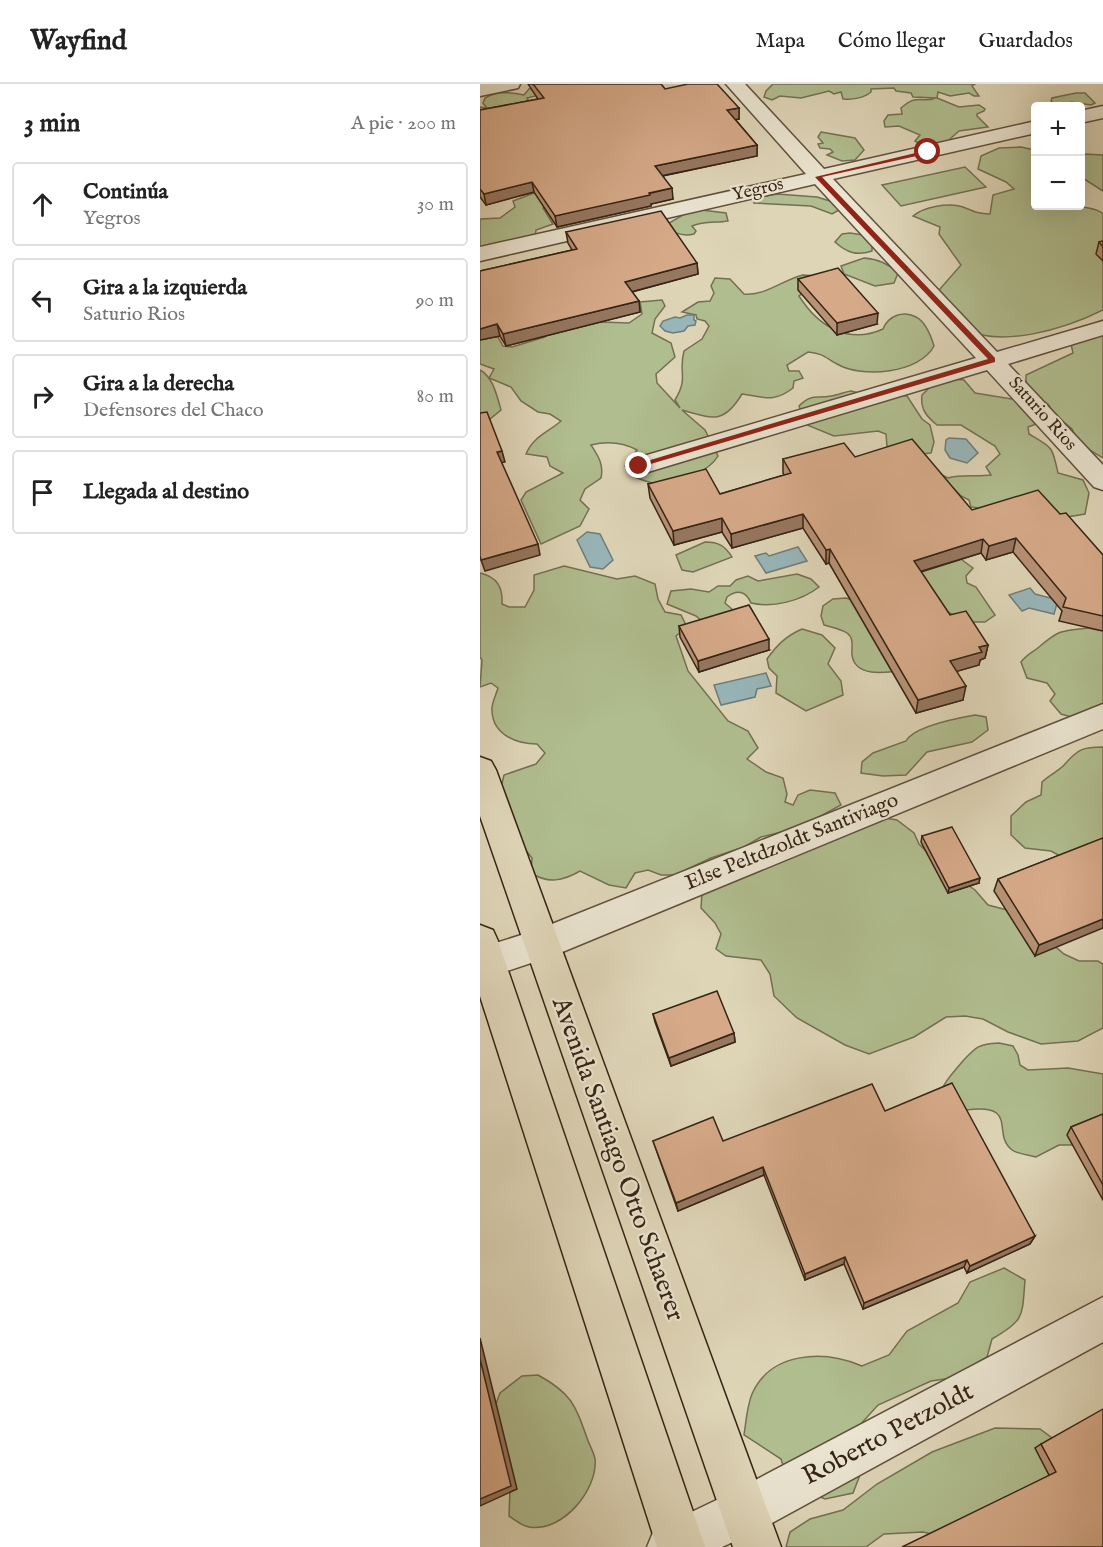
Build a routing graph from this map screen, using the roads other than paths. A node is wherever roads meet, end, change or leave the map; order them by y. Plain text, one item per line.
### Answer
1 (511, 84) edge
2 (735, 84) edge
3 (480, 90) edge
4 (1103, 112) edge
5 (1085, 116) edge
6 (1031, 128) edge
7 (818, 177) junction
8 (480, 254) edge
9 (1103, 328) edge
10 (993, 360) junction
11 (639, 466) dead end
12 (1103, 481) edge
13 (1103, 716) edge
14 (480, 770) edge
15 (542, 945) junction
16 (482, 955) edge
17 (1103, 1318) edge
18 (751, 1529) edge
19 (677, 1546) edge

1 - 3 street
2 - 7 street, Saturio Rios
4 - 5 street
6 - 7 street, Yegros
7 - 8 street, Yegros
7 - 10 street, Saturio Rios
9 - 10 street
10 - 11 street
10 - 12 street, Saturio Rios
13 - 15 street, Else Peltdzoldt Santiviago
14 - 15 main road, Avenida Santiago Otto Schaerer
15 - 16 street, Else Peltdzoldt Santiviago
15 - 18 main road, Avenida Santiago Otto Schaerer
16 - 19 main road
17 - 18 street, Roberto Petzoldt
18 - 19 street, Roberto Petzoldt

